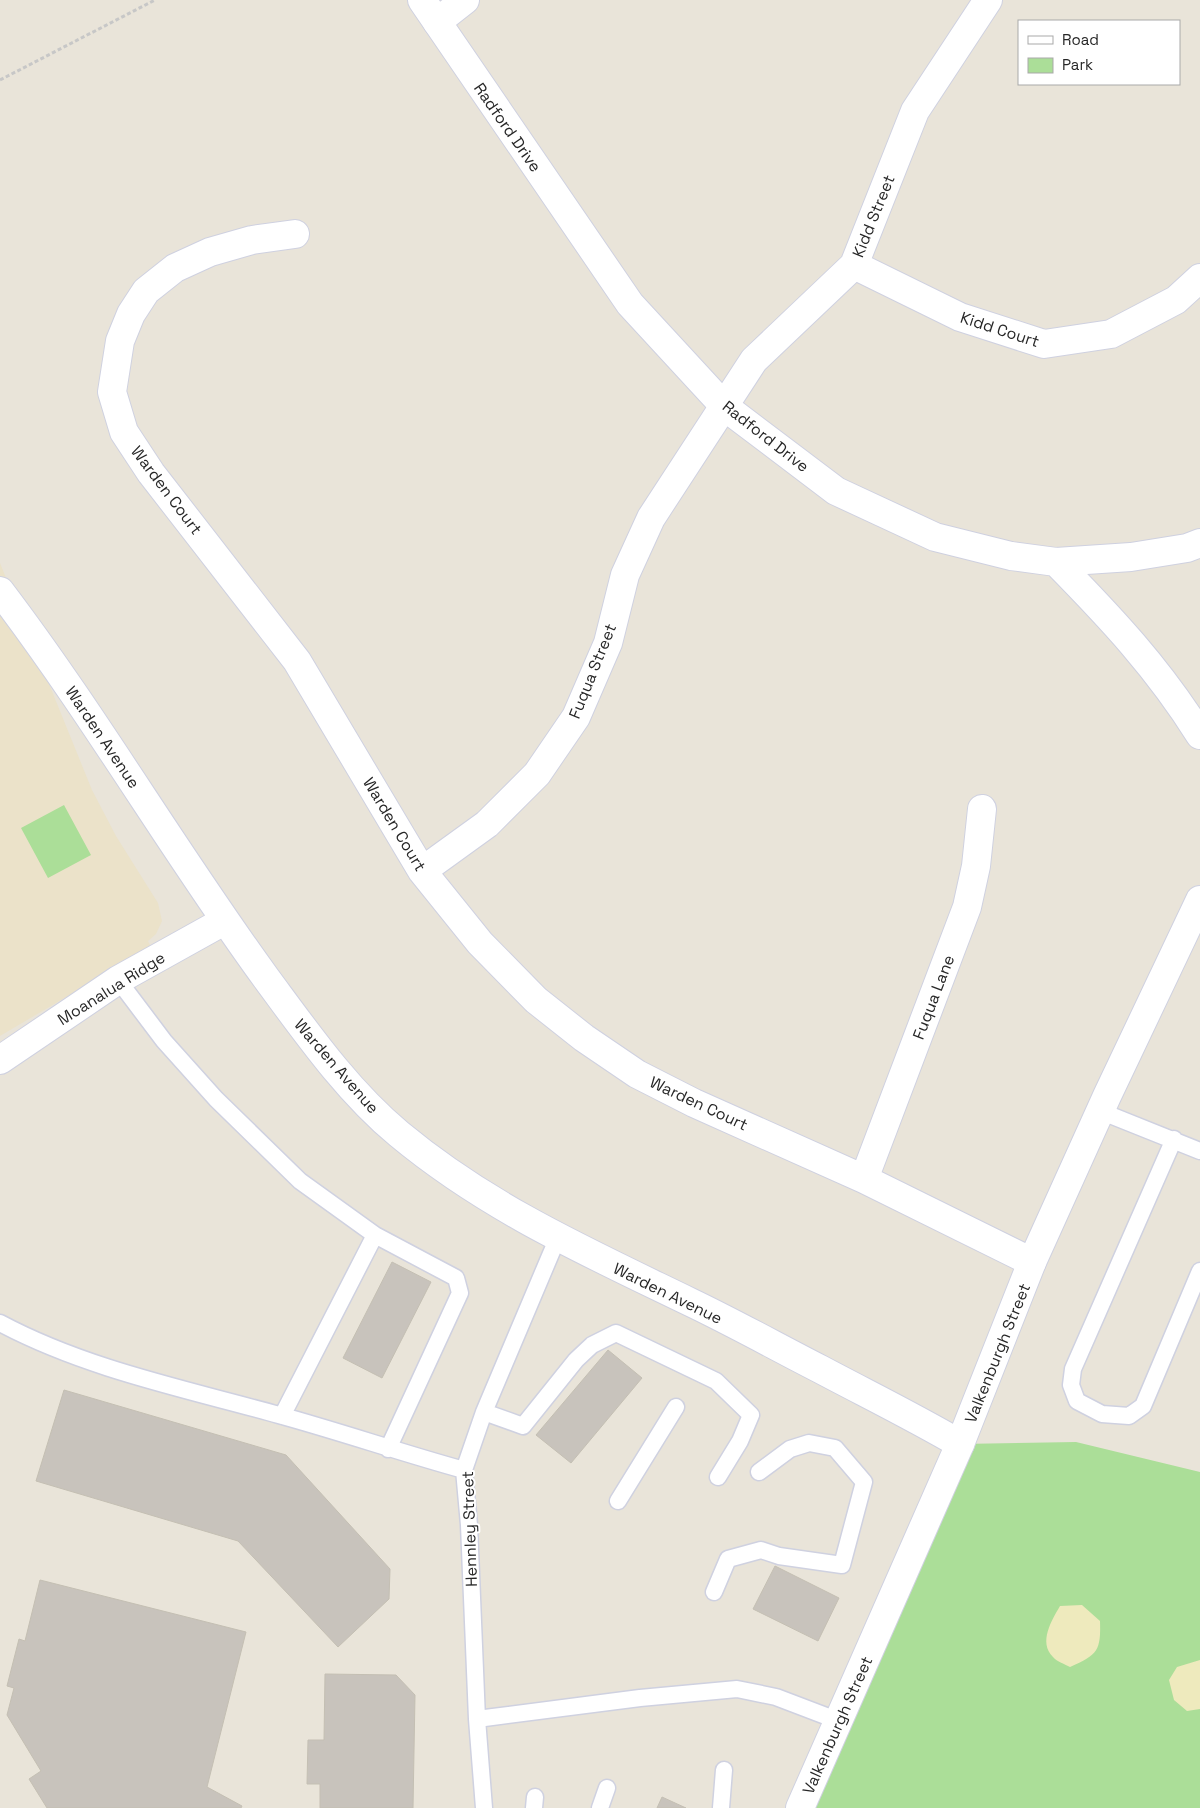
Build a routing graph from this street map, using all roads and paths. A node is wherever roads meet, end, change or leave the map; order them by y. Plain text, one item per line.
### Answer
1 (155, 0) edge
2 (465, 0) edge
3 (988, 0) edge
4 (429, 11) edge
5 (0, 80) edge
6 (295, 234) dead end
7 (854, 265) junction
8 (1200, 278) edge
9 (725, 407) junction
10 (1200, 543) edge
11 (1056, 562) junction
12 (0, 591) edge
13 (1200, 735) edge
14 (982, 809) dead end
15 (422, 871) junction
16 (1200, 900) edge
17 (224, 921) junction
18 (118, 980) junction
19 (0, 1060) edge
20 (1100, 1111) junction
21 (1174, 1139) junction
22 (1200, 1151) edge
23 (864, 1180) junction
24 (375, 1235) junction
25 (558, 1237) junction
26 (1032, 1262) junction
27 (1200, 1271) edge
28 (1196, 1290) edge
29 (0, 1323) edge
30 (676, 1407) dead end
31 (484, 1412) junction
32 (282, 1416) junction
33 (960, 1444) junction
34 (388, 1449) junction
35 (464, 1470) junction
36 (759, 1472) dead end
37 (718, 1478) dead end
38 (618, 1501) dead end
39 (714, 1592) dead end
40 (476, 1720) junction
41 (839, 1721) junction
42 (724, 1770) dead end
43 (607, 1788) dead end
44 (484, 1808) edge
45 (600, 1808) edge
46 (721, 1808) edge
47 (800, 1808) edge

1 - 5 path
2 - 4 street
3 - 7 street, Kidd Street
4 - 9 street, Radford Drive
6 - 15 street, Warden Court
7 - 8 street, Kidd Court
7 - 9 street, Kidd Street
9 - 11 street, Radford Drive
9 - 15 street, Fuqua Street
10 - 11 street, Radford Drive
11 - 13 street
12 - 17 street, Warden Avenue
14 - 23 street, Fuqua Lane
15 - 23 street, Warden Court
16 - 20 street, Valkenburgh Street
17 - 18 street, Moanalua Ridge
17 - 25 street, Warden Avenue
18 - 19 street, Moanalua Ridge
18 - 24 lane
20 - 21 lane
20 - 26 street, Valkenburgh Street
21 - 22 lane
21 - 28 lane
23 - 26 street, Warden Court
24 - 32 lane
24 - 34 lane
25 - 31 lane, Hennley Street
25 - 33 street, Warden Avenue
26 - 33 street, Valkenburgh Street
27 - 28 lane
29 - 32 lane
30 - 38 lane
31 - 35 lane, Hennley Street
31 - 37 lane
32 - 34 lane
33 - 41 street, Valkenburgh Street
34 - 35 lane
35 - 40 lane, Hennley Street
36 - 39 lane
40 - 41 lane
40 - 44 lane, Hennley Street
41 - 47 street, Valkenburgh Street
42 - 46 lane
43 - 45 lane

